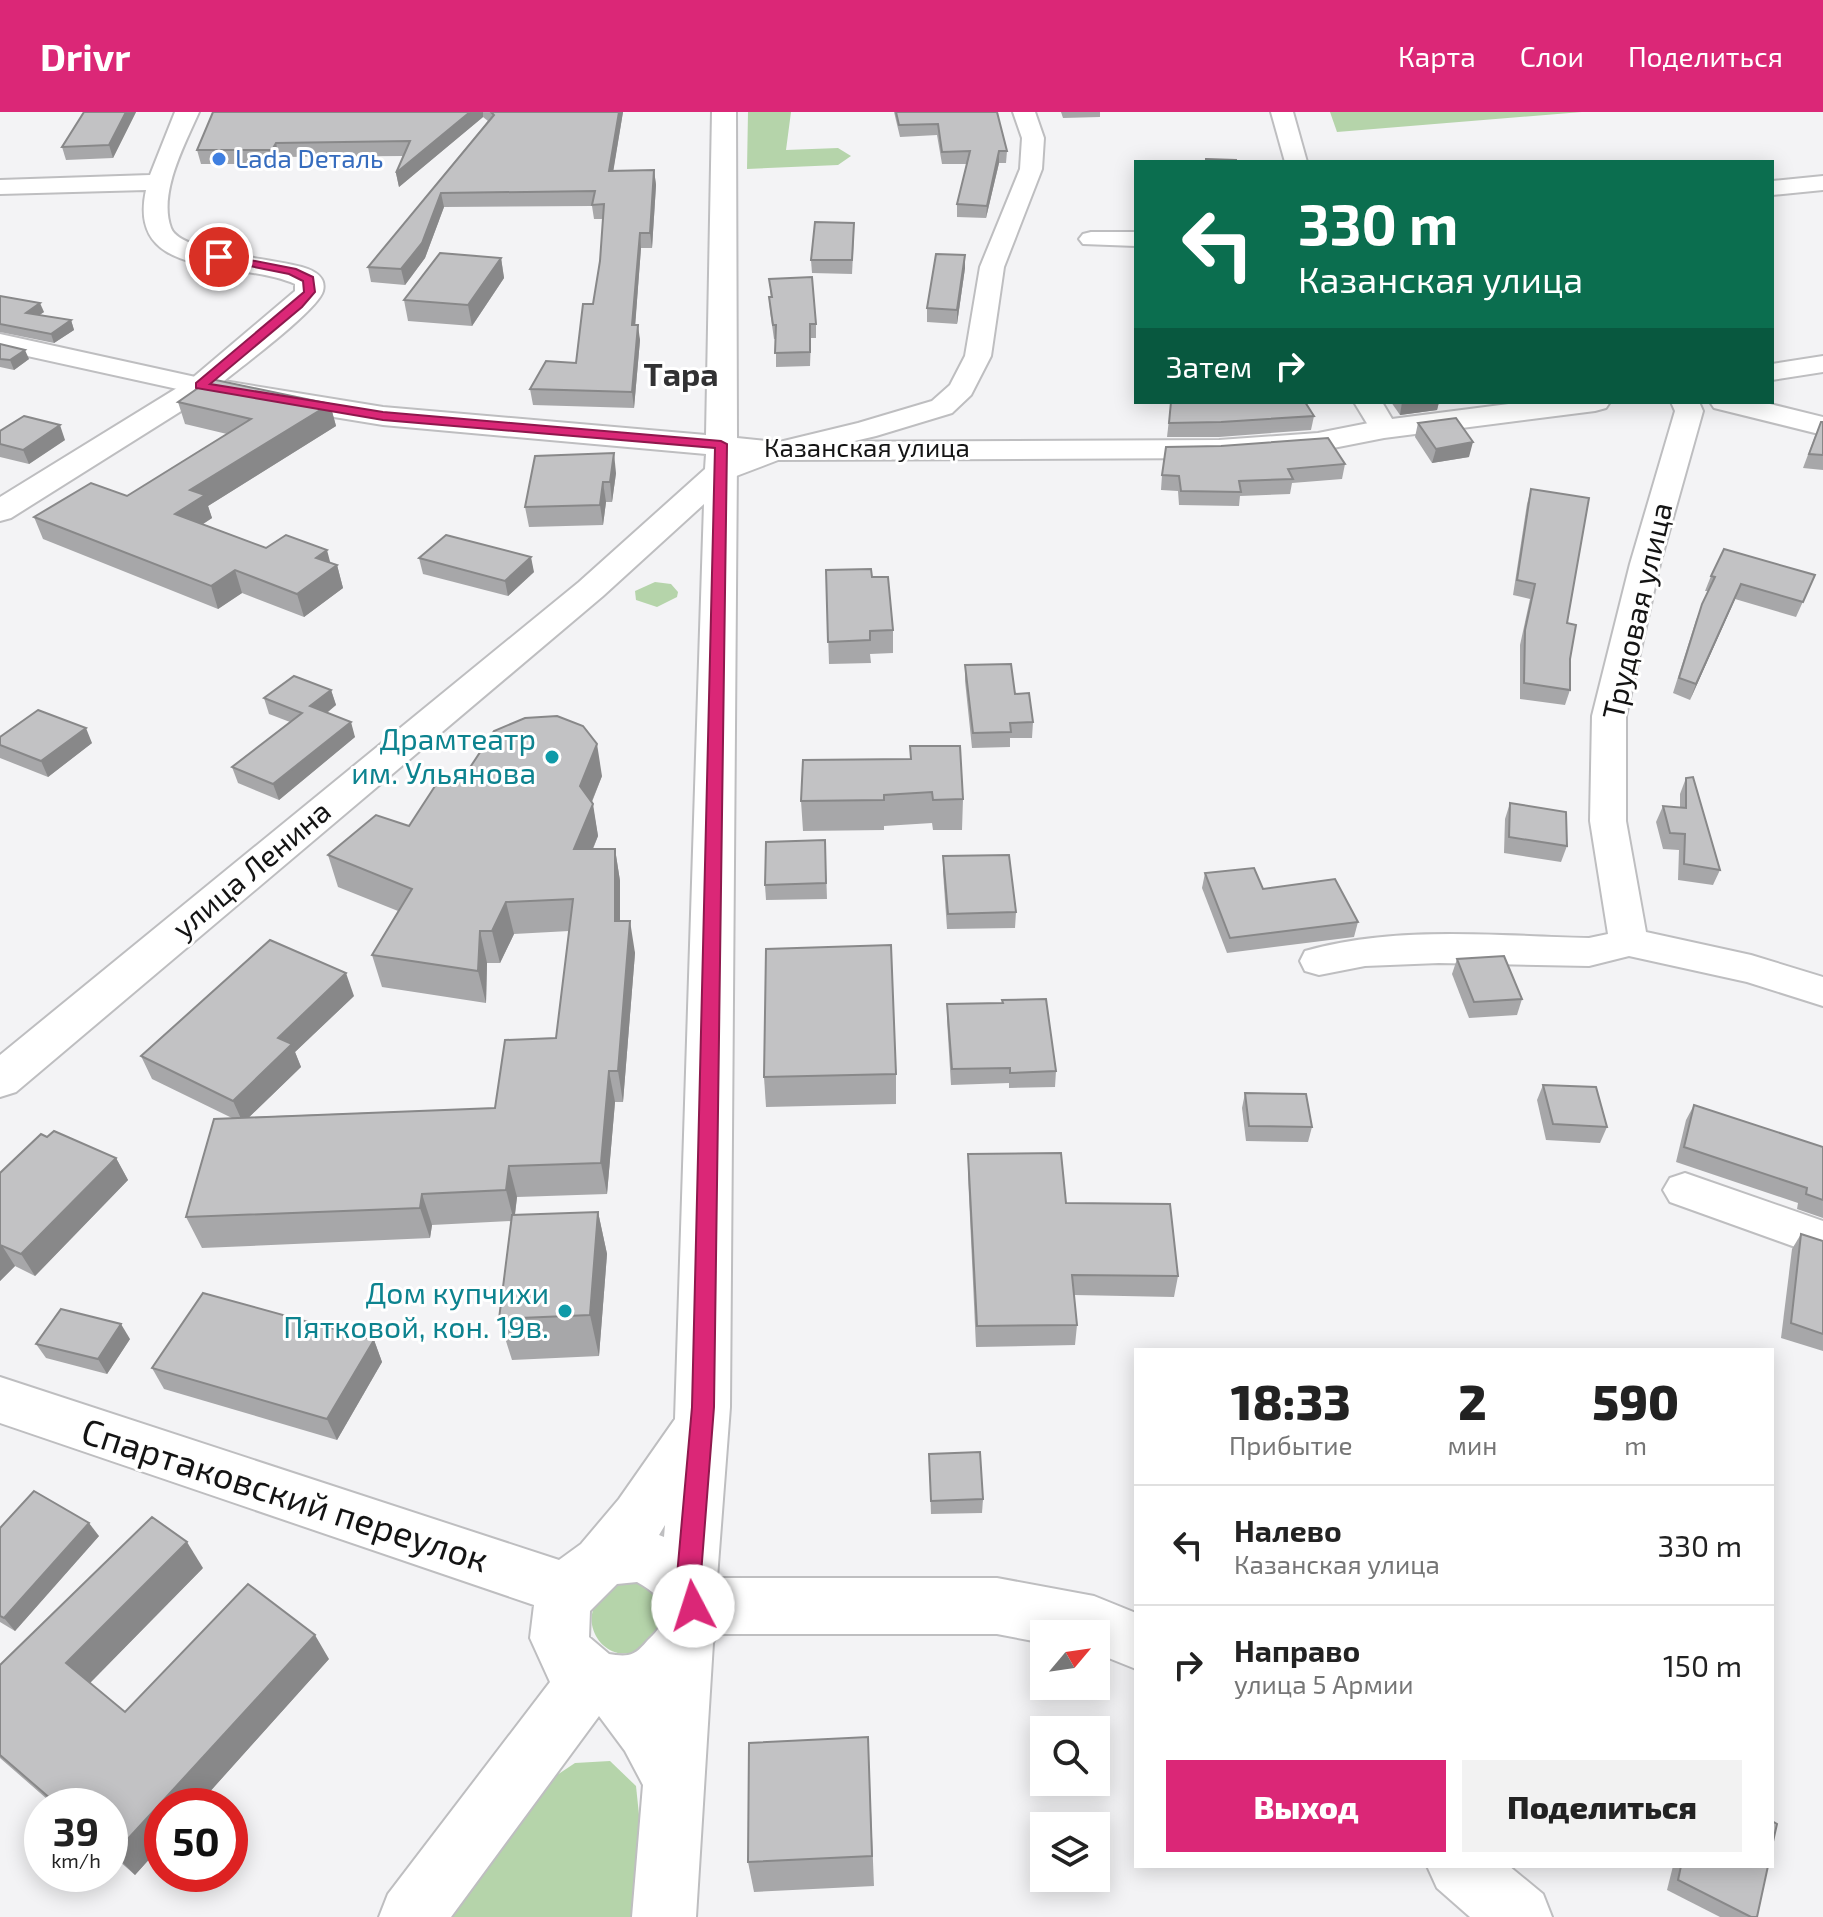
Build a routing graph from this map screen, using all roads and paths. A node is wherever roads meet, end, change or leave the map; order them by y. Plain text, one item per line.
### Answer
1 (187, 112) edge
2 (724, 112) edge
3 (1024, 112) edge
4 (1282, 112) edge
5 (1295, 160) edge
6 (159, 182) junction
7 (1823, 183) edge
8 (0, 187) edge
9 (1774, 188) edge
10 (1091, 239) dead end
11 (1134, 239) edge
12 (0, 342) edge
13 (1823, 364) edge
14 (1774, 372) edge
15 (200, 386) junction
16 (1369, 404) edge
17 (1579, 404) edge
18 (1686, 404) edge
19 (1733, 404) edge
20 (1823, 426) edge
21 (1384, 429) junction
22 (777, 451) junction
23 (721, 458) junction
24 (0, 511) edge
25 (1629, 942) junction
26 (1319, 961) dead end
27 (1823, 992) edge
28 (0, 1080) edge
29 (1685, 1190) dead end
30 (1823, 1239) edge
31 (0, 1400) edge
32 (702, 1425) junction
33 (585, 1576) junction
34 (689, 1613) junction
35 (1134, 1640) edge
36 (600, 1681) junction
37 (673, 1781) junction
38 (1461, 1868) edge
39 (411, 1917) edge
40 (664, 1917) edge
41 (1520, 1917) edge

1 - 6 main road
2 - 23 main road
3 - 22 street
4 - 5 street
6 - 8 main road
6 - 15 main road
7 - 9 street
10 - 11 street
12 - 15 street, Казанская улица
13 - 14 street
15 - 23 main road, Казанская улица
15 - 24 main road
16 - 21 street
17 - 21 main road, Казанская улица
18 - 25 street, Трудовая улица
19 - 20 main road
21 - 22 main road, Казанская улица
22 - 23 main road, Казанская улица
23 - 28 main road, улица Ленина
23 - 32 main road
25 - 26 street
25 - 27 street
29 - 30 street
31 - 33 main road, Спартаковский переулок
32 - 33 main road
32 - 34 main road
33 - 34 main road
33 - 36 main road
34 - 35 main road
34 - 36 main road
34 - 37 main road
36 - 37 main road
36 - 39 main road
37 - 40 main road
38 - 41 main road

